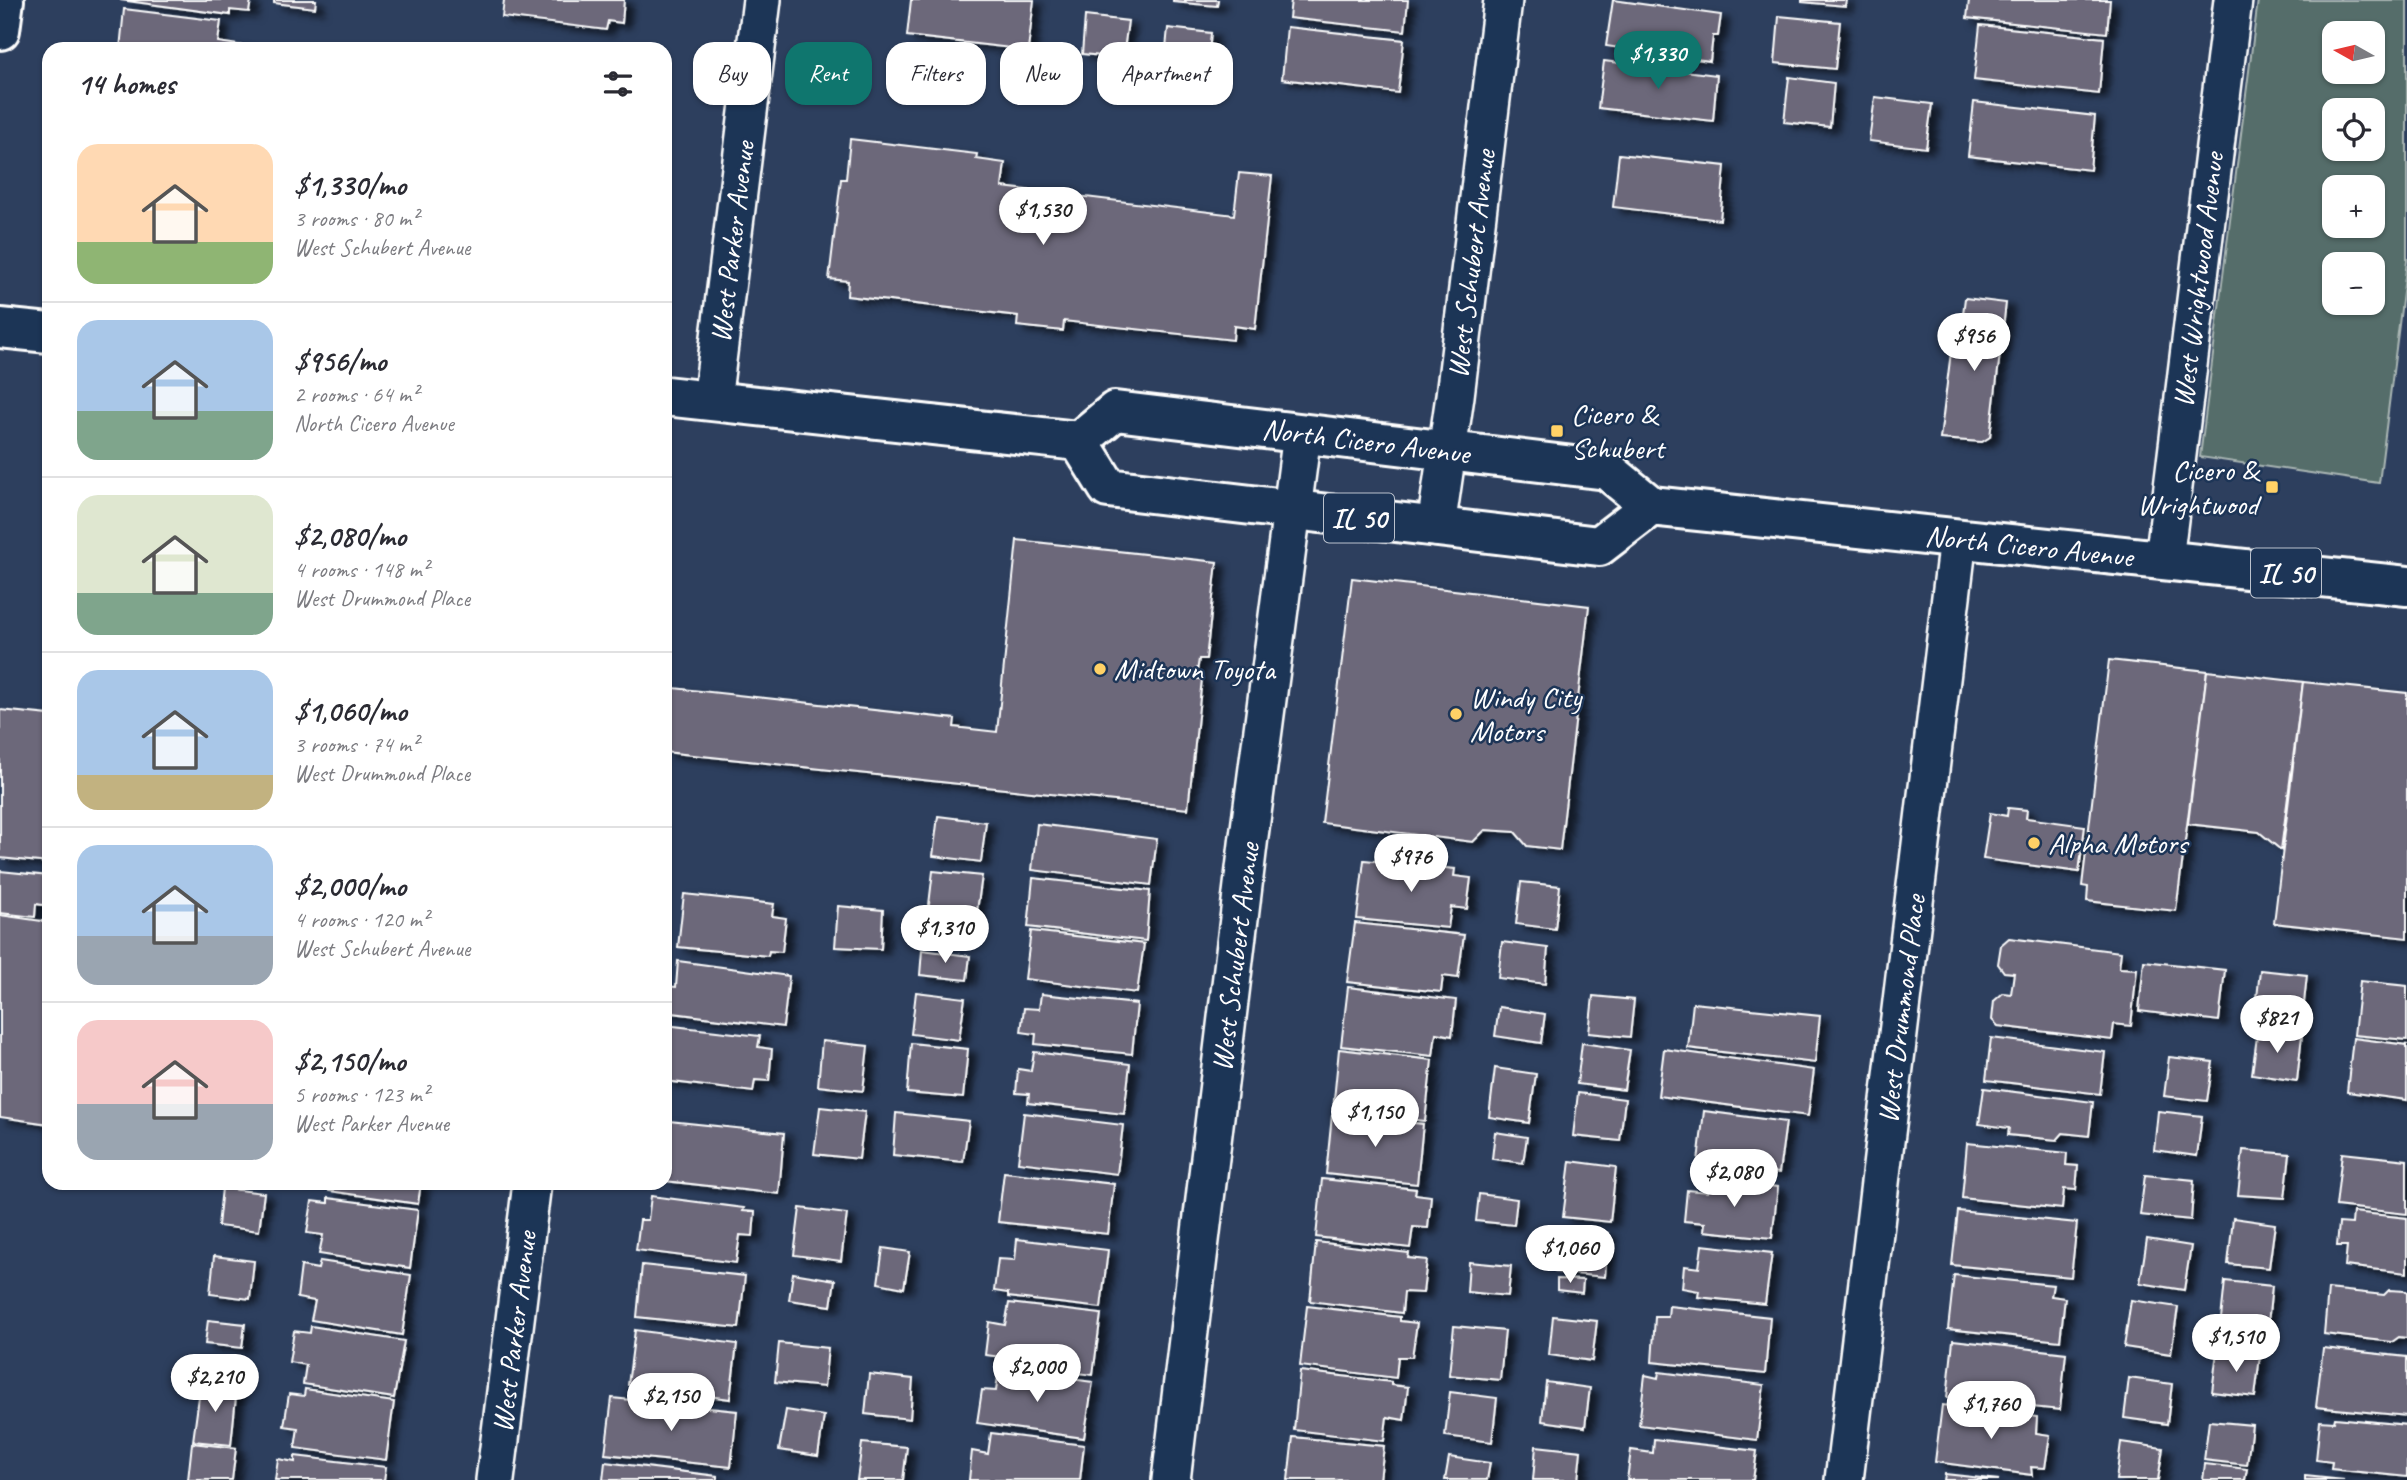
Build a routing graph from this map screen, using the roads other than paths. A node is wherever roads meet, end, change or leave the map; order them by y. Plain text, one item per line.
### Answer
1 (4, 0) edge
2 (762, 0) edge
3 (1503, 0) edge
4 (2233, 0) edge
5 (0, 30) edge
6 (0, 328) edge
7 (42, 332) edge
8 (672, 397) edge
9 (712, 401) junction
10 (1301, 434) junction
11 (1079, 441) junction
12 (1447, 451) junction
13 (1651, 506) junction
14 (1290, 510) junction
15 (1436, 527) junction
16 (1958, 539) junction
17 (2164, 560) junction
18 (2407, 586) edge
19 (531, 1190) edge
20 (495, 1480) edge
21 (1171, 1480) edge
22 (1844, 1480) edge

1 - 5 main road
2 - 9 street, West Parker Avenue
3 - 12 street, West Schubert Avenue
4 - 17 street, West Wrightwood Avenue
6 - 7 main road
8 - 9 main road
9 - 11 main road
10 - 11 main road, North Cicero Avenue
10 - 12 main road, North Cicero Avenue
10 - 14 street, West Schubert Avenue
11 - 14 main road, IL 50
12 - 13 main road, North Cicero Avenue
12 - 15 street, West Schubert Avenue
13 - 15 main road, IL 50
13 - 16 main road, North Cicero Avenue / IL 50
14 - 15 main road, IL 50
14 - 21 street, West Schubert Avenue
16 - 17 main road, North Cicero Avenue / IL 50
16 - 22 street, West Drummond Place
17 - 18 main road, North Cicero Avenue / IL 50
19 - 20 street, West Parker Avenue

